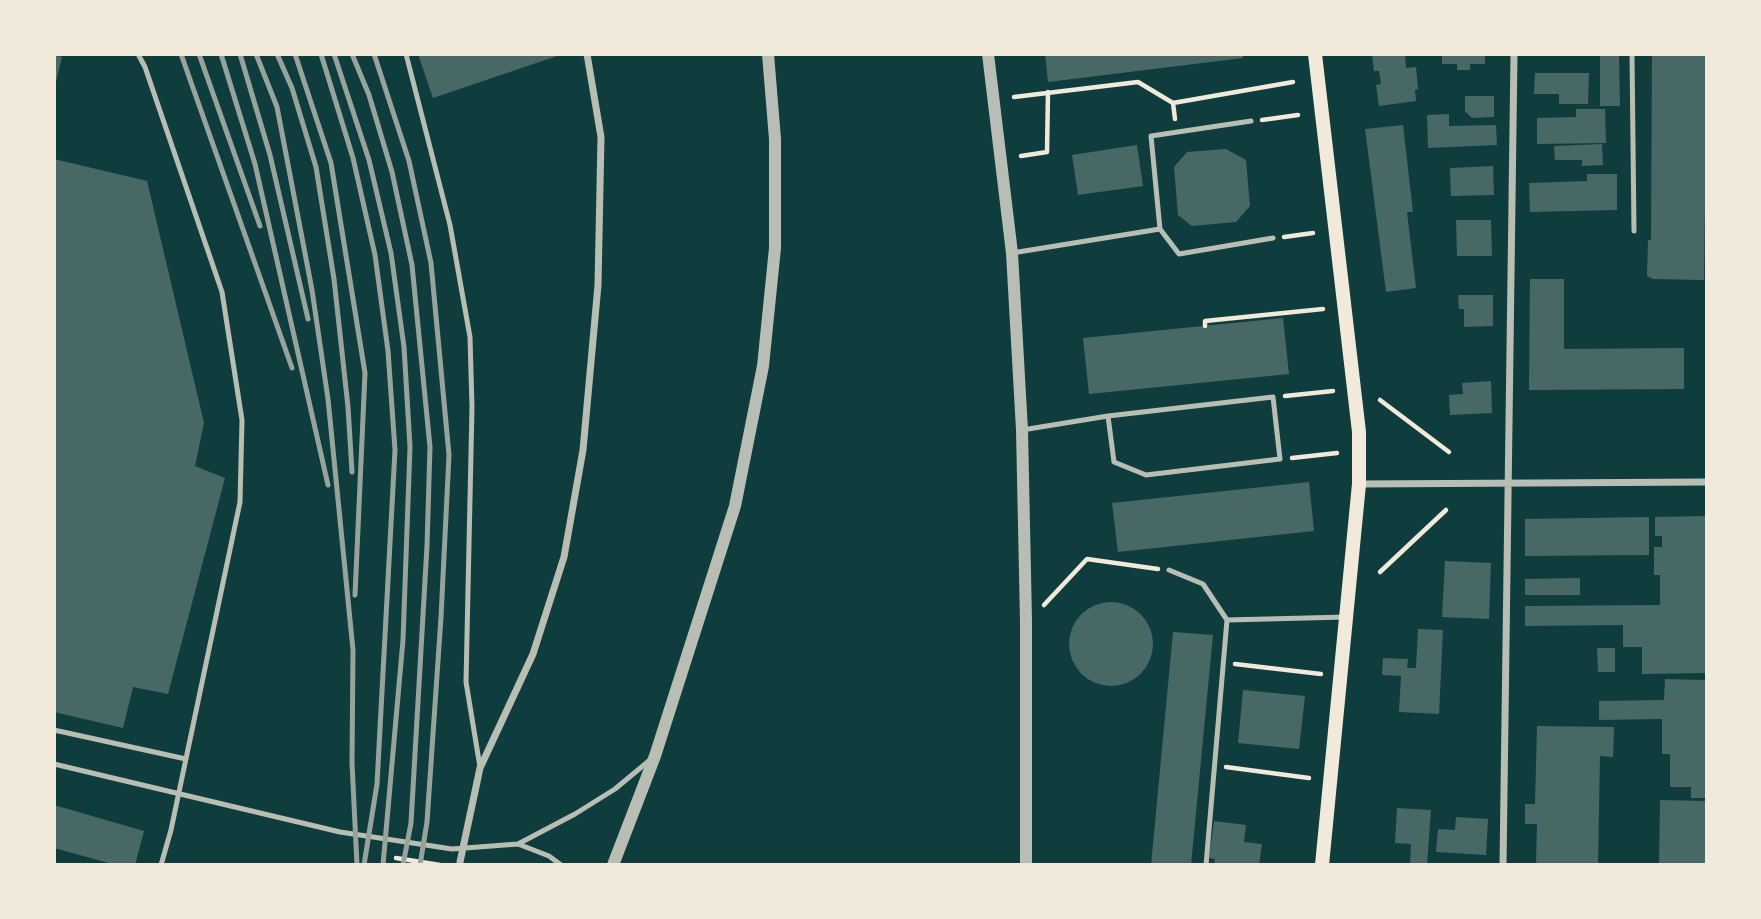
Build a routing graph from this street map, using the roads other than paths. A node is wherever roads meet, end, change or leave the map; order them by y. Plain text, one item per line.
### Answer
1 (138, 54) edge
2 (406, 54) edge
3 (587, 54) edge
4 (768, 54) edge
5 (988, 54) edge
6 (1315, 54) edge
7 (1514, 54) edge
8 (1632, 54) edge
9 (1251, 121) road end
10 (1160, 229) junction
11 (1634, 231) dead end
12 (1273, 239) road end
13 (1012, 253) junction
14 (1108, 416) junction
15 (1022, 430) junction
16 (1707, 482) edge
17 (1508, 483) junction
18 (1359, 484) junction
19 (1169, 570) road end
20 (1346, 617) junction
21 (1227, 620) junction
22 (54, 730) edge
23 (655, 756) junction
24 (186, 759) junction
25 (54, 764) edge
26 (480, 768) junction
27 (518, 844) junction
28 (460, 862) dead end
29 (161, 865) edge
30 (561, 865) edge
31 (613, 865) edge
32 (1026, 865) edge
33 (1206, 865) edge
34 (1322, 865) edge
35 (1503, 865) edge

1 - 24 lane
2 - 26 lane
3 - 26 street
4 - 23 street
5 - 13 street
6 - 18 main road
7 - 17 street
8 - 11 lane
9 - 10 lane
10 - 12 lane
10 - 13 lane
13 - 15 street
14 - 14 lane
14 - 15 lane
15 - 32 street
16 - 17 street
17 - 18 street
17 - 35 street
18 - 20 main road
19 - 21 lane
20 - 21 lane
20 - 34 main road
21 - 33 lane
22 - 24 lane
23 - 27 lane
23 - 31 street
24 - 29 lane
25 - 27 lane
26 - 28 street
27 - 30 lane

